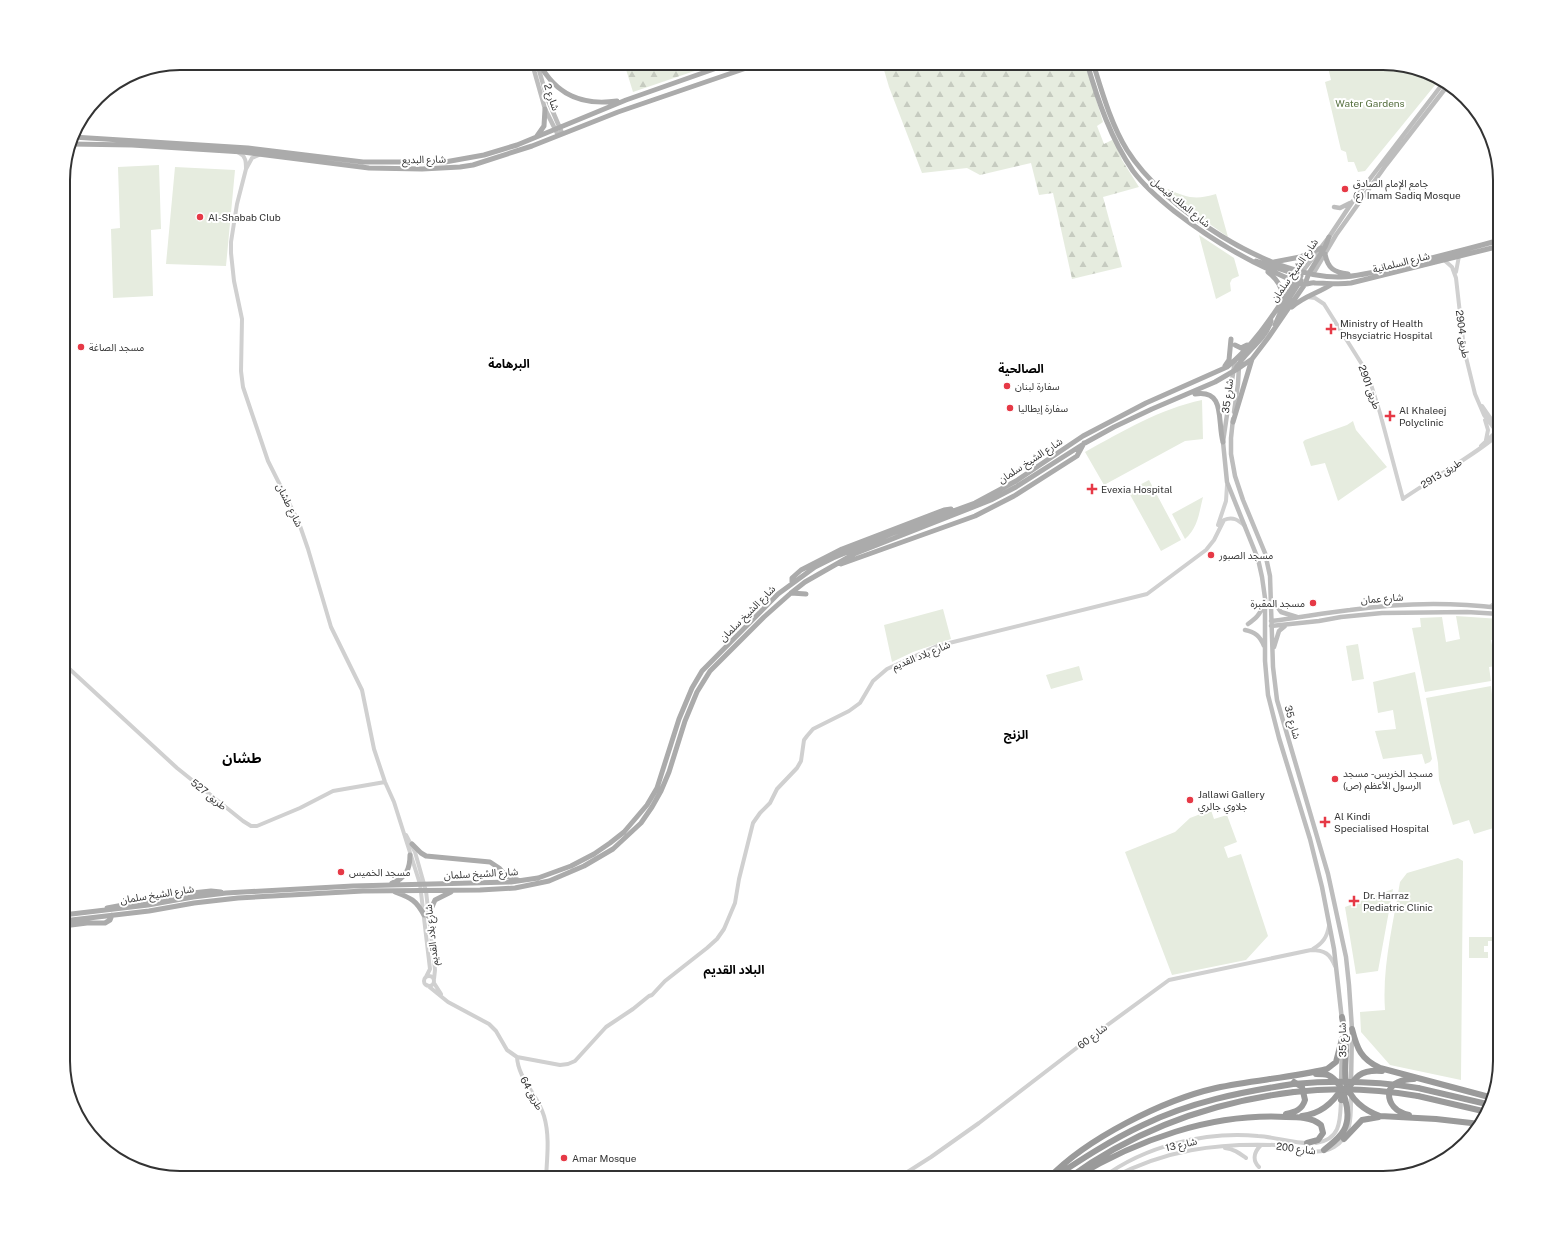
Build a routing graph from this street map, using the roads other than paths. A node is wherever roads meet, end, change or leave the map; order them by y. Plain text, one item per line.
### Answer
1 (534, 70) edge
2 (540, 70) edge
3 (543, 70) edge
4 (711, 70) edge
5 (741, 70) edge
6 (1089, 70) edge
7 (1095, 70) edge
8 (1440, 87) edge
9 (1445, 89) edge
10 (626, 100) junction
11 (546, 109) junction
12 (557, 128) junction
13 (560, 134) junction
14 (78, 137) edge
15 (536, 137) junction
16 (76, 144) edge
17 (234, 152) junction
18 (261, 154) junction
19 (246, 169) junction
20 (1353, 201) junction
21 (1334, 207) dead end
22 (1329, 237) junction
23 (1493, 242) edge
24 (1320, 248) junction
25 (1493, 248) edge
26 (1326, 254) junction
27 (1459, 256) junction
28 (1246, 258) junction
29 (1444, 260) junction
30 (1271, 262) junction
31 (1263, 267) junction
32 (1364, 274) junction
33 (1353, 275) junction
34 (1304, 278) junction
35 (1456, 278) junction
36 (1332, 284) junction
37 (1305, 298) junction
38 (1283, 300) junction
39 (1286, 312) junction
40 (1272, 318) junction
41 (1274, 328) junction
42 (1259, 335) junction
43 (1231, 339) dead end
44 (1235, 345) dead end
45 (1252, 359) junction
46 (1237, 364) junction
47 (1220, 371) junction
48 (1474, 390) junction
49 (1184, 396) junction
50 (1484, 415) junction
51 (1233, 422) junction
52 (1493, 424) edge
53 (1493, 426) edge
54 (1493, 437) edge
55 (1493, 438) edge
56 (1486, 441) junction
57 (1222, 442) junction
58 (1085, 443) junction
59 (1479, 448) junction
60 (1228, 482) junction
61 (1403, 499) joint
62 (973, 508) junction
63 (975, 516) junction
64 (1246, 527) junction
65 (1212, 542) junction
66 (834, 566) junction
67 (791, 593) junction
68 (778, 594) junction
69 (806, 594) dead end
70 (1265, 598) junction
71 (1271, 599) junction
72 (1493, 605) edge
73 (1490, 607) junction
74 (1493, 607) edge
75 (1493, 614) edge
76 (755, 616) junction
77 (1299, 618) junction
78 (1248, 624) dead end
79 (1265, 624) junction
80 (1272, 624) junction
81 (1290, 624) junction
82 (1245, 630) dead end
83 (1264, 647) junction
84 (1273, 652) junction
85 (70, 669) edge
86 (386, 782) junction
87 (404, 831) junction
88 (412, 844) junction
89 (410, 855) junction
90 (526, 880) junction
91 (422, 884) junction
92 (384, 885) junction
93 (391, 891) junction
94 (423, 891) junction
95 (455, 891) junction
96 (70, 914) edge
97 (112, 915) junction
98 (426, 916) junction
99 (70, 920) edge
100 (1330, 920) junction
101 (70, 925) edge
102 (1311, 950) junction
103 (1336, 969) junction
104 (426, 977) junction
105 (434, 981) junction
106 (427, 985) junction
107 (448, 1002) junction
108 (1342, 1017) junction
109 (1352, 1029) junction
110 (1342, 1039) junction
111 (517, 1057) junction
112 (1352, 1069) joint
113 (1392, 1071) junction
114 (1295, 1075) junction
115 (1266, 1079) junction
116 (1436, 1083) junction
117 (1349, 1086) junction
118 (1342, 1095) junction
119 (1487, 1096) edge
120 (1485, 1104) edge
121 (1481, 1111) edge
122 (1274, 1116) junction
123 (1293, 1117) junction
124 (1389, 1117) junction
125 (1422, 1118) junction
126 (1473, 1123) edge
127 (1266, 1137) joint
128 (1344, 1139) junction
129 (1308, 1143) junction
130 (1244, 1145) joint
131 (1261, 1145) junction
132 (1324, 1150) junction
133 (1183, 1151) junction
134 (1246, 1158) dead end
135 (1259, 1167) dead end
136 (546, 1171) edge
137 (909, 1171) edge
138 (1057, 1171) edge
139 (1064, 1171) edge
140 (1080, 1171) edge
141 (1087, 1171) edge
142 (1113, 1171) edge
143 (1126, 1171) edge

1 - 11 main road, شارع 2
2 - 12 main road, شارع 2
3 - 10 main road
4 - 10 main road, شارع البديع
5 - 13 main road, شارع البديع
6 - 28 main road, شارع الملك فيصل
7 - 30 main road, شارع الملك فيصل
8 - 20 main road, شارع الشيخ سلمان
9 - 26 main road, شارع الشيخ سلمان
10 - 12 main road, شارع البديع
11 - 12 main road, شارع 2
11 - 15 main road
12 - 13 main road, شارع 2
12 - 15 main road, شارع البديع
13 - 18 main road, شارع البديع
14 - 15 main road, شارع البديع
16 - 17 main road, شارع البديع
17 - 18 main road, شارع البديع
17 - 19 street
18 - 19 street
19 - 86 street, شارع طشان
20 - 21 main road
20 - 22 main road, شارع الشيخ سلمان
22 - 24 main road, شارع الشيخ سلمان
22 - 34 main road
23 - 32 main road, شارع السلمانية
24 - 30 main road
24 - 34 main road, شارع الشيخ سلمان
25 - 27 main road, شارع السلمانية
26 - 33 main road
26 - 34 main road, شارع الشيخ سلمان
27 - 29 main road, شارع السلمانية
27 - 35 street, طريق 2904
28 - 31 main road, شارع الملك فيصل
28 - 34 main road
29 - 35 street, طريق 2904
29 - 36 main road, شارع السلمانية
30 - 34 main road, شارع الملك فيصل
31 - 34 main road, شارع الملك فيصل
31 - 38 main road
32 - 33 main road, شارع السلمانية
32 - 34 main road
33 - 34 main road, شارع السلمانية
34 - 36 main road, شارع السلمانية
34 - 38 main road, شارع الشيخ سلمان
34 - 39 main road, شارع الشيخ سلمان
34 - 41 main road
35 - 48 street, طريق 2904
36 - 37 main road
37 - 39 main road
37 - 61 street, طريق 2901
38 - 40 main road, شارع الشيخ سلمان
39 - 41 main road, شارع الشيخ سلمان
40 - 42 main road, شارع الشيخ سلمان
40 - 46 main road
41 - 45 main road, شارع الشيخ سلمان
42 - 44 main road
42 - 46 main road, شارع الشيخ سلمان
43 - 47 main road
45 - 46 main road, شارع الشيخ سلمان
45 - 51 main road
46 - 47 main road, شارع الشيخ سلمان
46 - 49 main road, شارع الشيخ سلمان
46 - 51 main road, شارع 35
46 - 57 main road, شارع 35
47 - 68 main road, شارع الشيخ سلمان
48 - 50 street, طريق 2904
48 - 52 street, طريق 2904
49 - 57 main road
49 - 58 main road, شارع الشيخ سلمان
50 - 53 street, طريق 2904
50 - 56 street
51 - 71 main road, شارع 35
54 - 56 street, طريق 2913
55 - 59 street, طريق 2913
56 - 59 street, طريق 2913
57 - 60 main road, شارع 35
58 - 62 main road, شارع الشيخ سلمان
58 - 63 main road
59 - 61 street, طريق 2913
60 - 64 main road, شارع 35
60 - 65 street, شارع بلاد القديم
62 - 63 main road
62 - 66 main road, شارع الشيخ سلمان
63 - 66 main road
64 - 65 street, شارع بلاد القديم
64 - 70 main road, شارع 35
65 - 111 street, شارع بلاد القديم
66 - 67 main road, شارع الشيخ سلمان
67 - 69 main road
67 - 95 main road, شارع الشيخ سلمان
68 - 76 main road, شارع الشيخ سلمان
68 - 76 main road
70 - 78 main road
70 - 79 main road, شارع 35
71 - 77 main road
71 - 80 main road, شارع 35
72 - 73 street
73 - 74 main road, شارع عمان
73 - 77 main road, شارع عمان
75 - 81 main road, شارع عمان
76 - 90 main road, شارع الشيخ سلمان
77 - 80 main road, شارع عمان
79 - 80 main road, شارع عمان
79 - 83 main road, شارع 35
80 - 81 main road, شارع عمان
80 - 84 main road, شارع 35
81 - 84 main road
82 - 83 main road
83 - 100 main road, شارع 35
84 - 109 main road, شارع 35
85 - 86 street, طريق 527
86 - 87 street, شارع طشان
87 - 88 street, شارع طشان
87 - 89 street, شارع طشان
88 - 90 main road
88 - 91 street, شارع طشان
89 - 91 street, شارع طشان
89 - 92 main road
90 - 91 main road, شارع الشيخ سلمان
91 - 92 main road, شارع الشيخ سلمان
91 - 94 street, شارع طشان
92 - 96 main road, شارع الشيخ سلمان
93 - 94 main road, شارع الشيخ سلمان
93 - 97 main road, شارع الشيخ سلمان
93 - 98 main road
94 - 95 main road, شارع الشيخ سلمان
94 - 98 street, شارع بلاد القديم
95 - 98 main road
97 - 99 main road, شارع الشيخ سلمان
97 - 101 main road
98 - 104 street, شارع بلاد القديم
98 - 105 street, شارع بلاد القديم
100 - 102 street
100 - 103 main road, شارع 35
102 - 103 street
102 - 137 street, شارع 60
103 - 108 main road, شارع 35
104 - 105 street
104 - 106 street
105 - 106 street
105 - 107 street
106 - 107 street
107 - 111 street
108 - 110 main road, شارع 35
108 - 117 highway
109 - 112 main road, شارع 35
109 - 113 highway
110 - 114 highway
110 - 118 main road, شارع 35
111 - 136 street, طريق 64
112 - 117 highway
113 - 116 highway
113 - 117 highway
114 - 115 highway
114 - 118 highway
115 - 122 highway
115 - 138 highway
116 - 119 highway
116 - 125 highway
117 - 118 highway
117 - 124 highway
117 - 128 street
118 - 123 highway
118 - 129 street, شارع 200
118 - 132 highway
120 - 139 highway, bridge
121 - 140 highway, bridge
122 - 123 highway
122 - 141 highway
123 - 129 highway
124 - 125 highway
124 - 128 highway
125 - 126 highway
127 - 129 street, شارع 200
127 - 142 street, شارع 13
128 - 132 street, شارع 200
130 - 131 street, شارع 200
130 - 133 street, شارع 13
131 - 132 street, شارع 200
131 - 135 street
133 - 134 street
133 - 143 street, شارع 13

